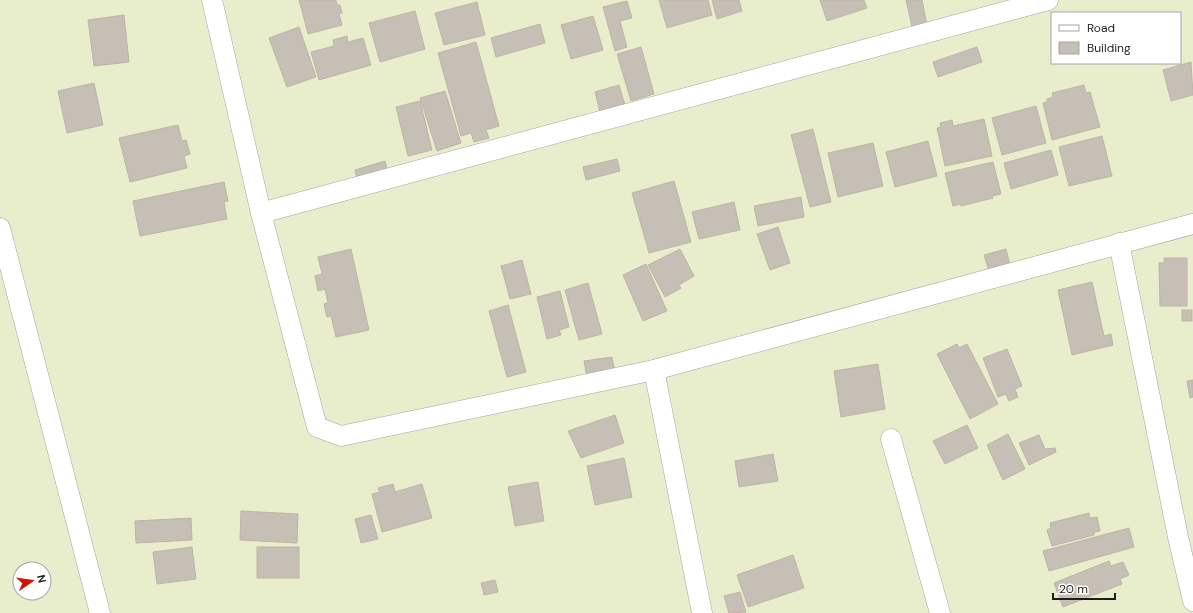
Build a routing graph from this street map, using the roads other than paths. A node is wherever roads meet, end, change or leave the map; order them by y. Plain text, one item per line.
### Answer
1 (212, 0) edge
2 (1048, 0) edge
3 (261, 213) junction
4 (1193, 224) edge
5 (0, 228) edge
6 (1119, 243) junction
7 (654, 370) junction
8 (891, 439) dead end
9 (1193, 601) edge
10 (100, 613) edge
11 (702, 613) edge
12 (940, 613) edge

1 - 3 street
2 - 3 street
3 - 7 street
4 - 6 street
5 - 10 street
6 - 7 street
6 - 9 street
7 - 11 street
8 - 12 street

